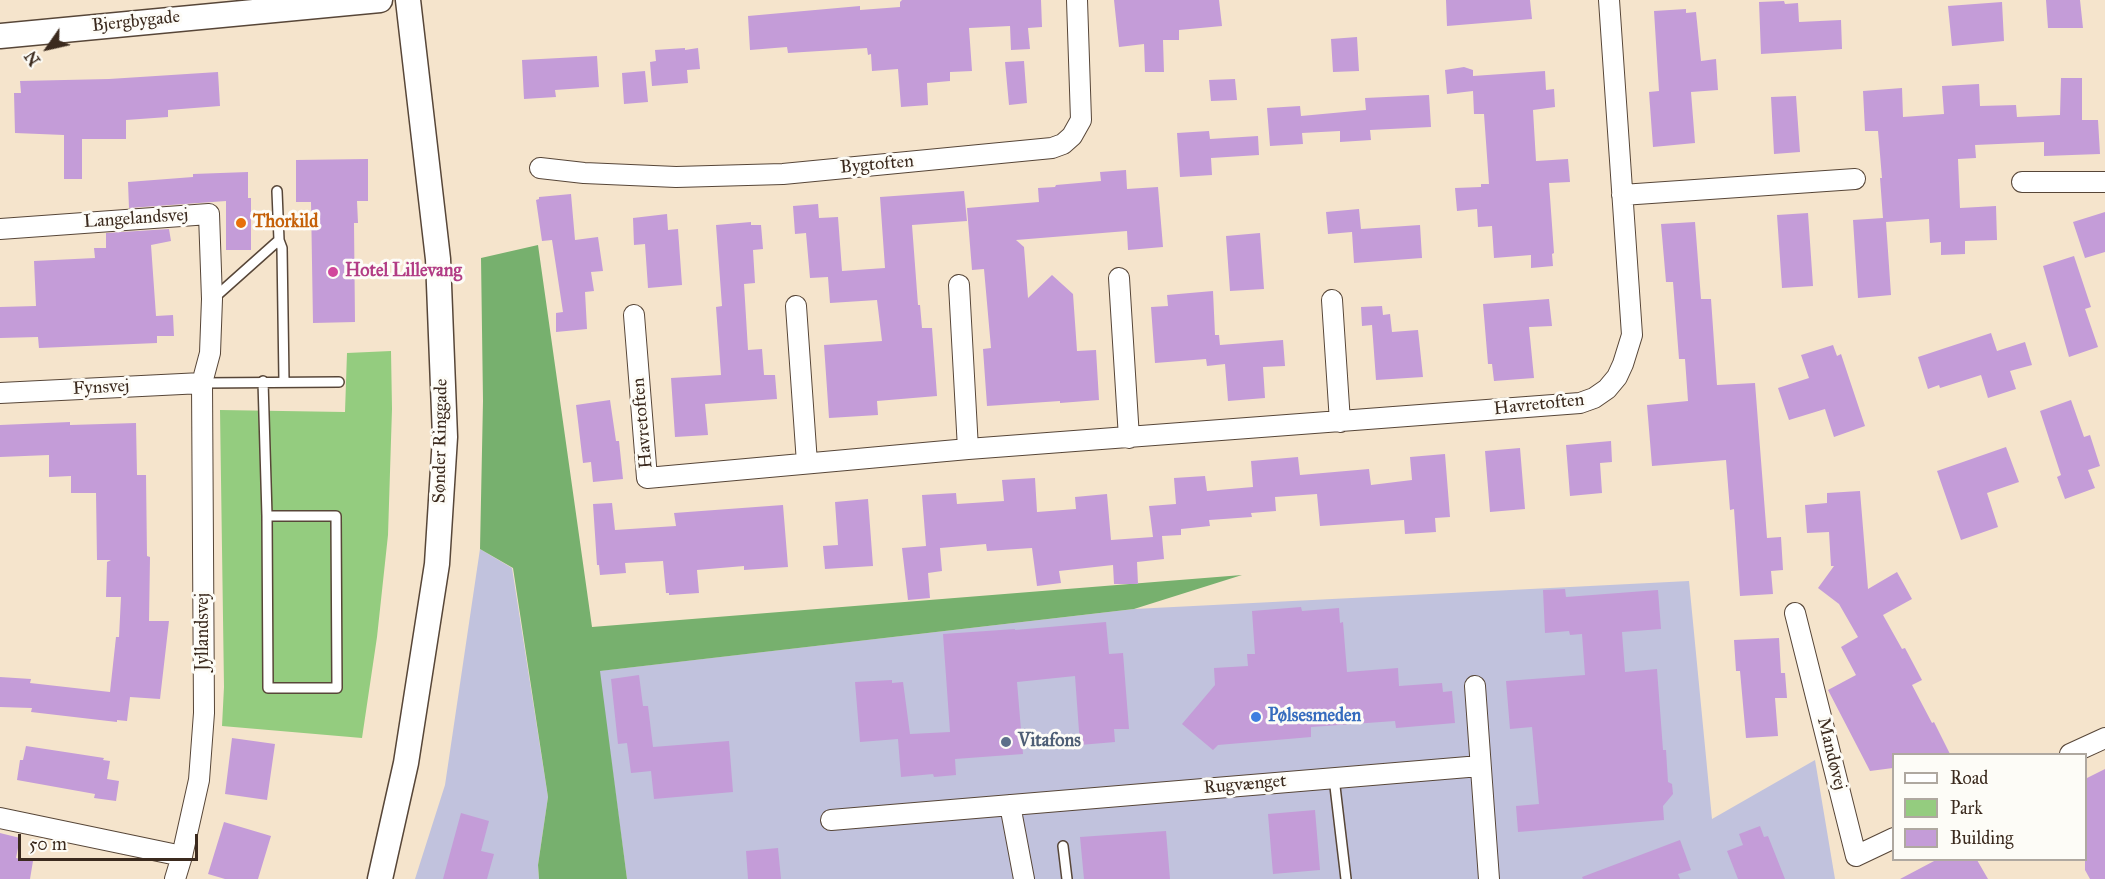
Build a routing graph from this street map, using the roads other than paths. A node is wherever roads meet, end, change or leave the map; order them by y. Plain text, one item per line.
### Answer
1 (380, 0) edge
2 (408, 0) edge
3 (1077, 0) edge
4 (1609, 0) edge
5 (0, 36) edge
6 (540, 168) dead end
7 (1855, 179) dead end
8 (2022, 182) dead end
9 (2105, 182) edge
10 (276, 191) dead end
11 (1622, 195) junction
12 (0, 229) edge
13 (279, 240) junction
14 (1119, 278) dead end
15 (959, 285) dead end
16 (212, 299) junction
17 (1332, 300) dead end
18 (795, 306) dead end
19 (634, 315) dead end
20 (263, 381) junction
21 (284, 381) junction
22 (339, 382) dead end
23 (202, 383) junction
24 (0, 393) edge
25 (1340, 422) junction
26 (1129, 438) junction
27 (968, 449) junction
28 (807, 463) junction
29 (267, 516) junction
30 (1795, 613) dead end
31 (1475, 686) dead end
32 (2105, 738) edge
33 (2072, 753) edge
34 (1480, 766) junction
35 (1334, 778) junction
36 (1010, 805) junction
37 (0, 818) edge
38 (831, 820) dead end
39 (1892, 838) edge
40 (1063, 846) dead end
41 (182, 856) junction
42 (175, 879) edge
43 (380, 879) edge
44 (1024, 879) edge
45 (1067, 879) edge
46 (1346, 879) edge
47 (1489, 879) edge

1 - 5 street, Bjergbygade
2 - 43 street, Sønder Ringgade
3 - 6 street, Bygtoften
4 - 11 street, Havretoften
7 - 11 street
8 - 9 street
10 - 13 lane
11 - 25 street, Havretoften
12 - 16 street, Langelandsvej
13 - 16 lane
13 - 21 lane
14 - 26 street
15 - 27 street
16 - 23 street, Langelandsvej
17 - 25 street
18 - 28 street
19 - 28 street, Havretoften
20 - 21 lane
20 - 23 lane
20 - 29 lane
21 - 22 lane
23 - 24 street, Fynsvej
23 - 41 street, Jyllandsvej
25 - 26 street, Havretoften
26 - 27 street, Havretoften
27 - 28 street, Havretoften
29 - 29 lane
30 - 39 street, Mandøvej
31 - 34 street
32 - 33 street
34 - 35 street, Rugvænget
34 - 47 street
35 - 36 street, Rugvænget
35 - 46 lane
36 - 38 street, Rugvænget
36 - 44 street
37 - 41 street
40 - 45 lane
41 - 42 street, Jyllandsvej

